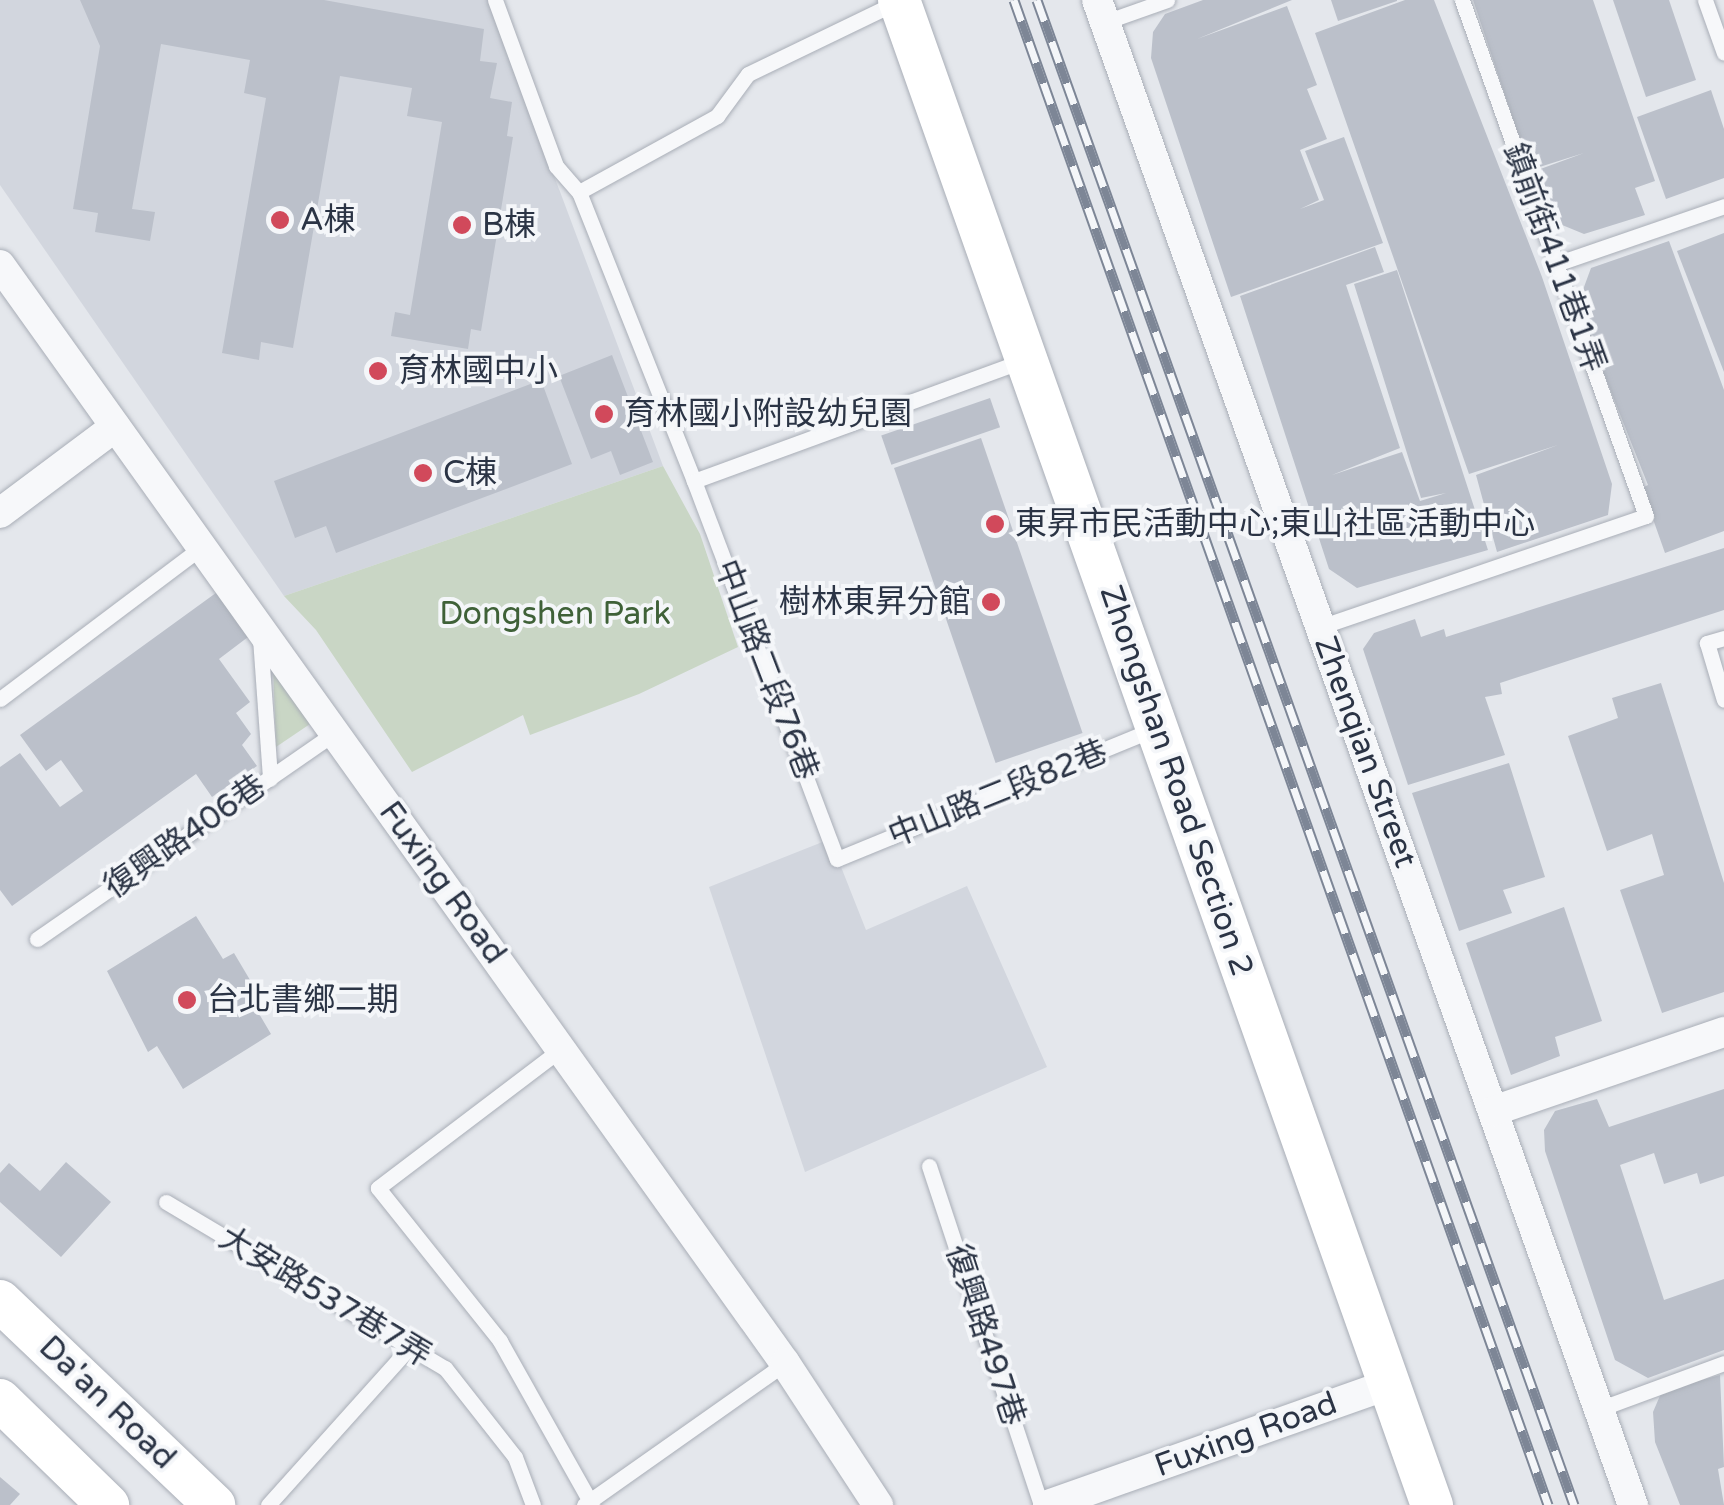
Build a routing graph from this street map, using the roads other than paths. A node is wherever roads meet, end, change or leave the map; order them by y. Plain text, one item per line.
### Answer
1 (495, 0) edge
2 (899, 0) edge
3 (1166, 0) edge
4 (1462, 0) edge
5 (1705, 0) edge
6 (1101, 11) edge
7 (1724, 52) edge
8 (579, 192) junction
9 (1724, 206) edge
10 (1556, 264) junction
11 (0, 265) edge
12 (1029, 358) junction
13 (116, 427) junction
14 (694, 480) junction
15 (0, 513) edge
16 (202, 548) junction
17 (259, 625) junction
18 (1320, 627) junction
19 (1724, 638) edge
20 (0, 699) edge
21 (1724, 700) edge
22 (1157, 728) junction
23 (333, 734) junction
24 (270, 779) junction
25 (837, 859) joint
26 (37, 939) dead end
27 (1724, 1032) edge
28 (561, 1050) junction
29 (1493, 1111) junction
30 (929, 1166) dead end
31 (166, 1202) dead end
32 (0, 1301) edge
33 (409, 1348) junction
34 (785, 1362) junction
35 (1724, 1363) edge
36 (1387, 1385) junction
37 (0, 1400) edge
38 (1599, 1409) junction
39 (588, 1504) edge
40 (108, 1505) edge
41 (214, 1505) edge
42 (268, 1505) edge
43 (533, 1505) edge
44 (878, 1505) edge
45 (1044, 1505) edge
46 (1432, 1505) edge
47 (1633, 1505) edge

1 - 8 lane, 中山路二段76巷
2 - 8 lane
2 - 12 main road, Zhongshan Road Section 2
3 - 6 lane
4 - 10 lane, 鎮前街411巷1弄
5 - 7 lane
6 - 18 street, Zhenqian Street
8 - 14 lane, 中山路二段76巷
9 - 10 lane
10 - 18 lane, 鎮前街411巷1弄
11 - 13 street, Fuxing Road
12 - 14 lane
12 - 22 main road, Zhongshan Road Section 2
13 - 15 street
13 - 16 street, Fuxing Road
14 - 25 lane, 中山路二段76巷
16 - 17 street, Fuxing Road
16 - 20 lane
17 - 23 street, Fuxing Road
17 - 24 lane
18 - 29 street, Zhenqian Street
19 - 21 lane
22 - 25 lane, 中山路二段82巷
22 - 36 main road, Zhongshan Road Section 2
23 - 24 lane, 復興路406巷
23 - 28 street, Fuxing Road
24 - 26 lane, 復興路406巷
27 - 29 street
28 - 34 street, Fuxing Road
28 - 39 lane
29 - 38 street, Zhenqian Street
30 - 45 lane, 復興路497巷
31 - 33 lane, 大安路537巷7弄
32 - 41 main road, Da'an Road
33 - 42 lane
33 - 43 lane, 大安路537巷7弄
34 - 39 lane
34 - 44 street, Fuxing Road
35 - 38 lane
36 - 45 street, Fuxing Road
36 - 46 main road, Zhongshan Road Section 2
37 - 40 main road
38 - 47 street, Zhenqian Street

